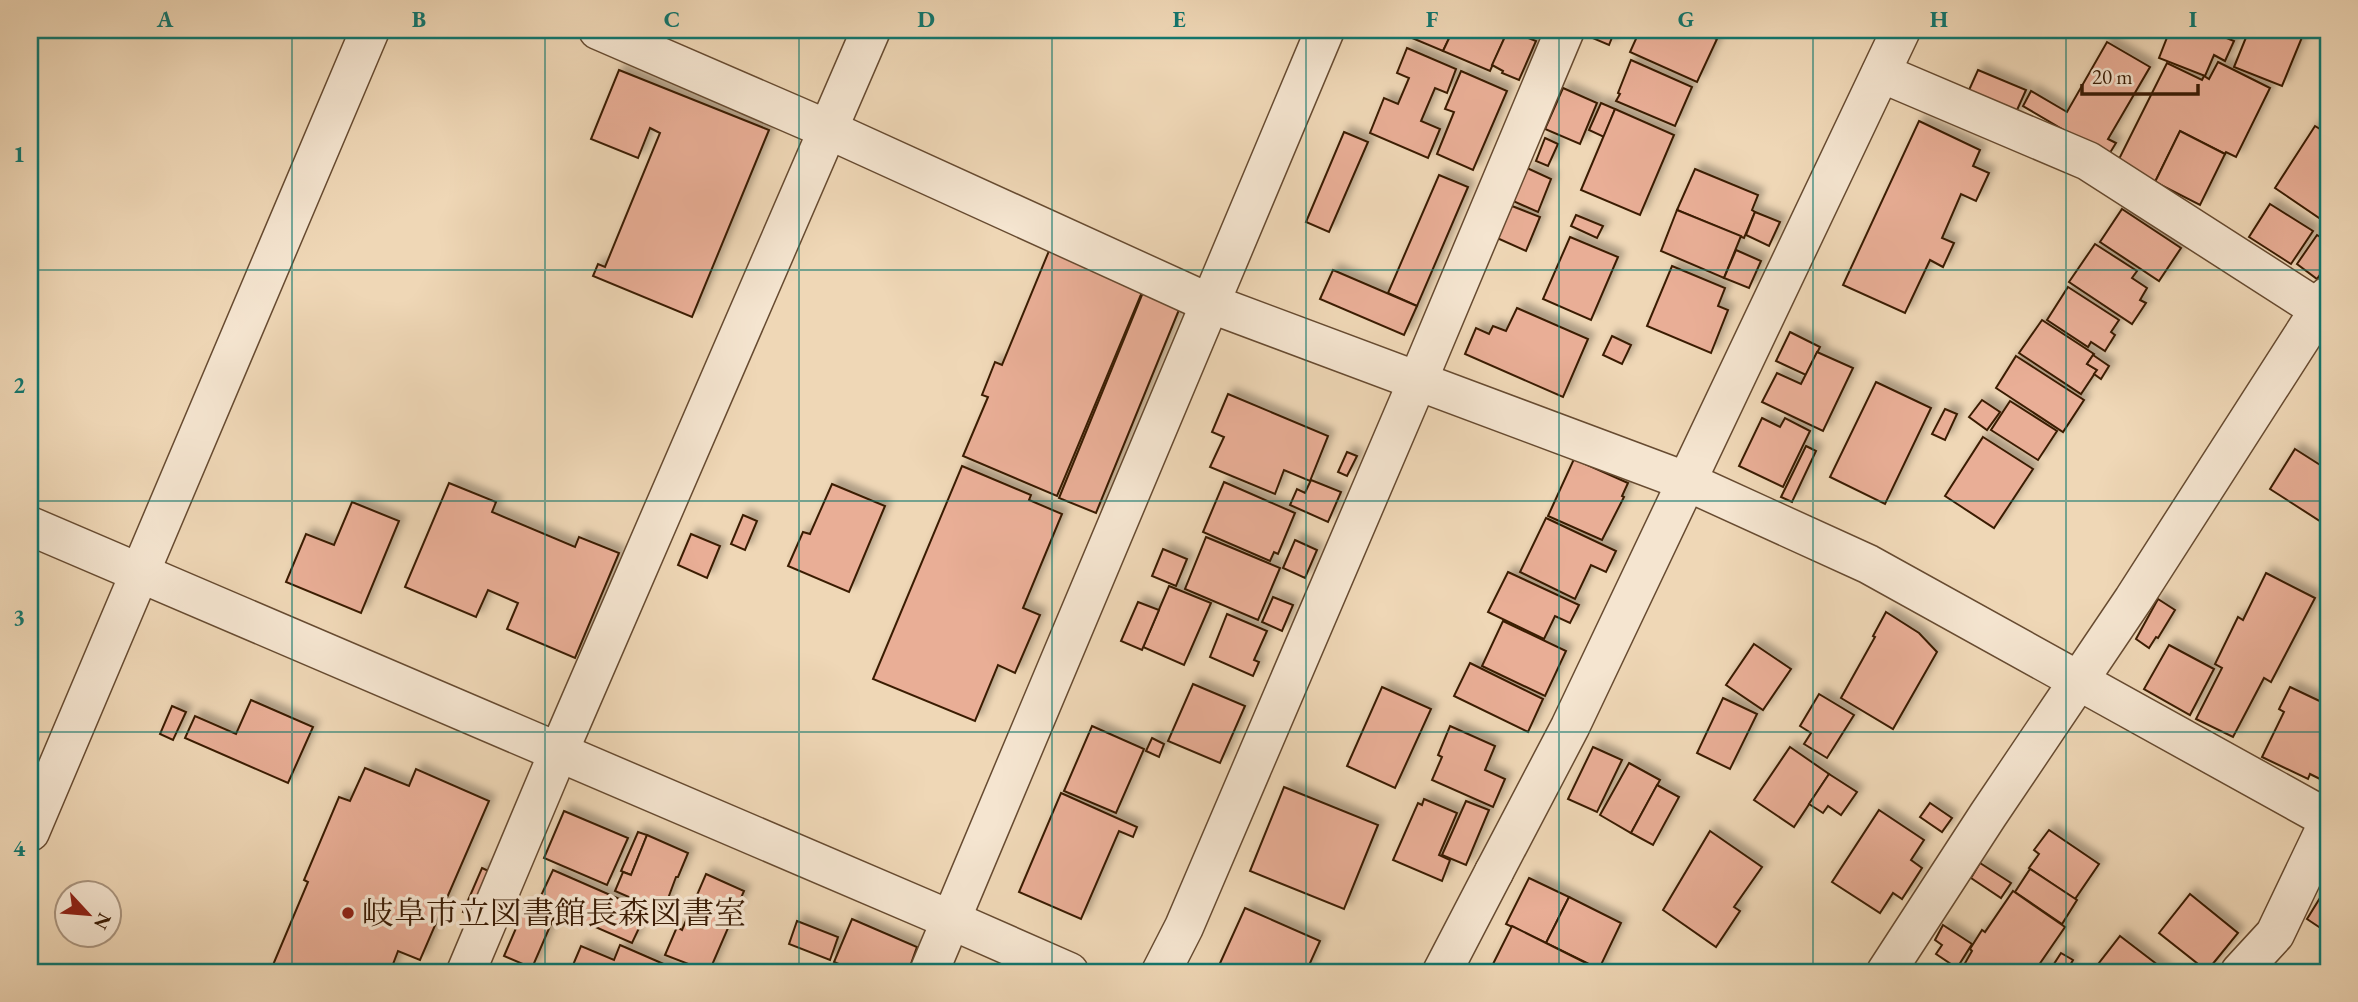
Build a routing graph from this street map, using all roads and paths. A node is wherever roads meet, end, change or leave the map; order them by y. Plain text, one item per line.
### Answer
1 (370, 30) edge
2 (598, 30) edge
3 (872, 30) edge
4 (1325, 30) edge
5 (1565, 30) edge
6 (1901, 30) edge
7 (1881, 73) junction
8 (829, 130) junction
9 (1209, 303) junction
10 (2325, 306) edge
11 (1418, 380) junction
12 (1688, 482) junction
13 (30, 526) edge
14 (139, 571) junction
15 (2078, 682) junction
16 (559, 751) junction
17 (2328, 821) edge
18 (30, 832) edge
19 (951, 920) junction
20 (466, 972) edge
21 (929, 972) edge
22 (1069, 972) edge
23 (1161, 972) edge
24 (1442, 972) edge
25 (1886, 972) edge
26 (2240, 972) edge

1 - 14 street
2 - 8 street
3 - 8 street
4 - 9 street
5 - 11 street
6 - 7 street
7 - 10 street
7 - 12 street
8 - 9 street
8 - 16 street
9 - 11 street
9 - 19 street
10 - 15 street
11 - 12 street
11 - 23 street
12 - 15 street
12 - 24 street
13 - 14 street
14 - 16 street
14 - 18 street
15 - 17 street
15 - 25 street
16 - 19 street
16 - 20 street
17 - 26 street
19 - 21 street
19 - 22 street

